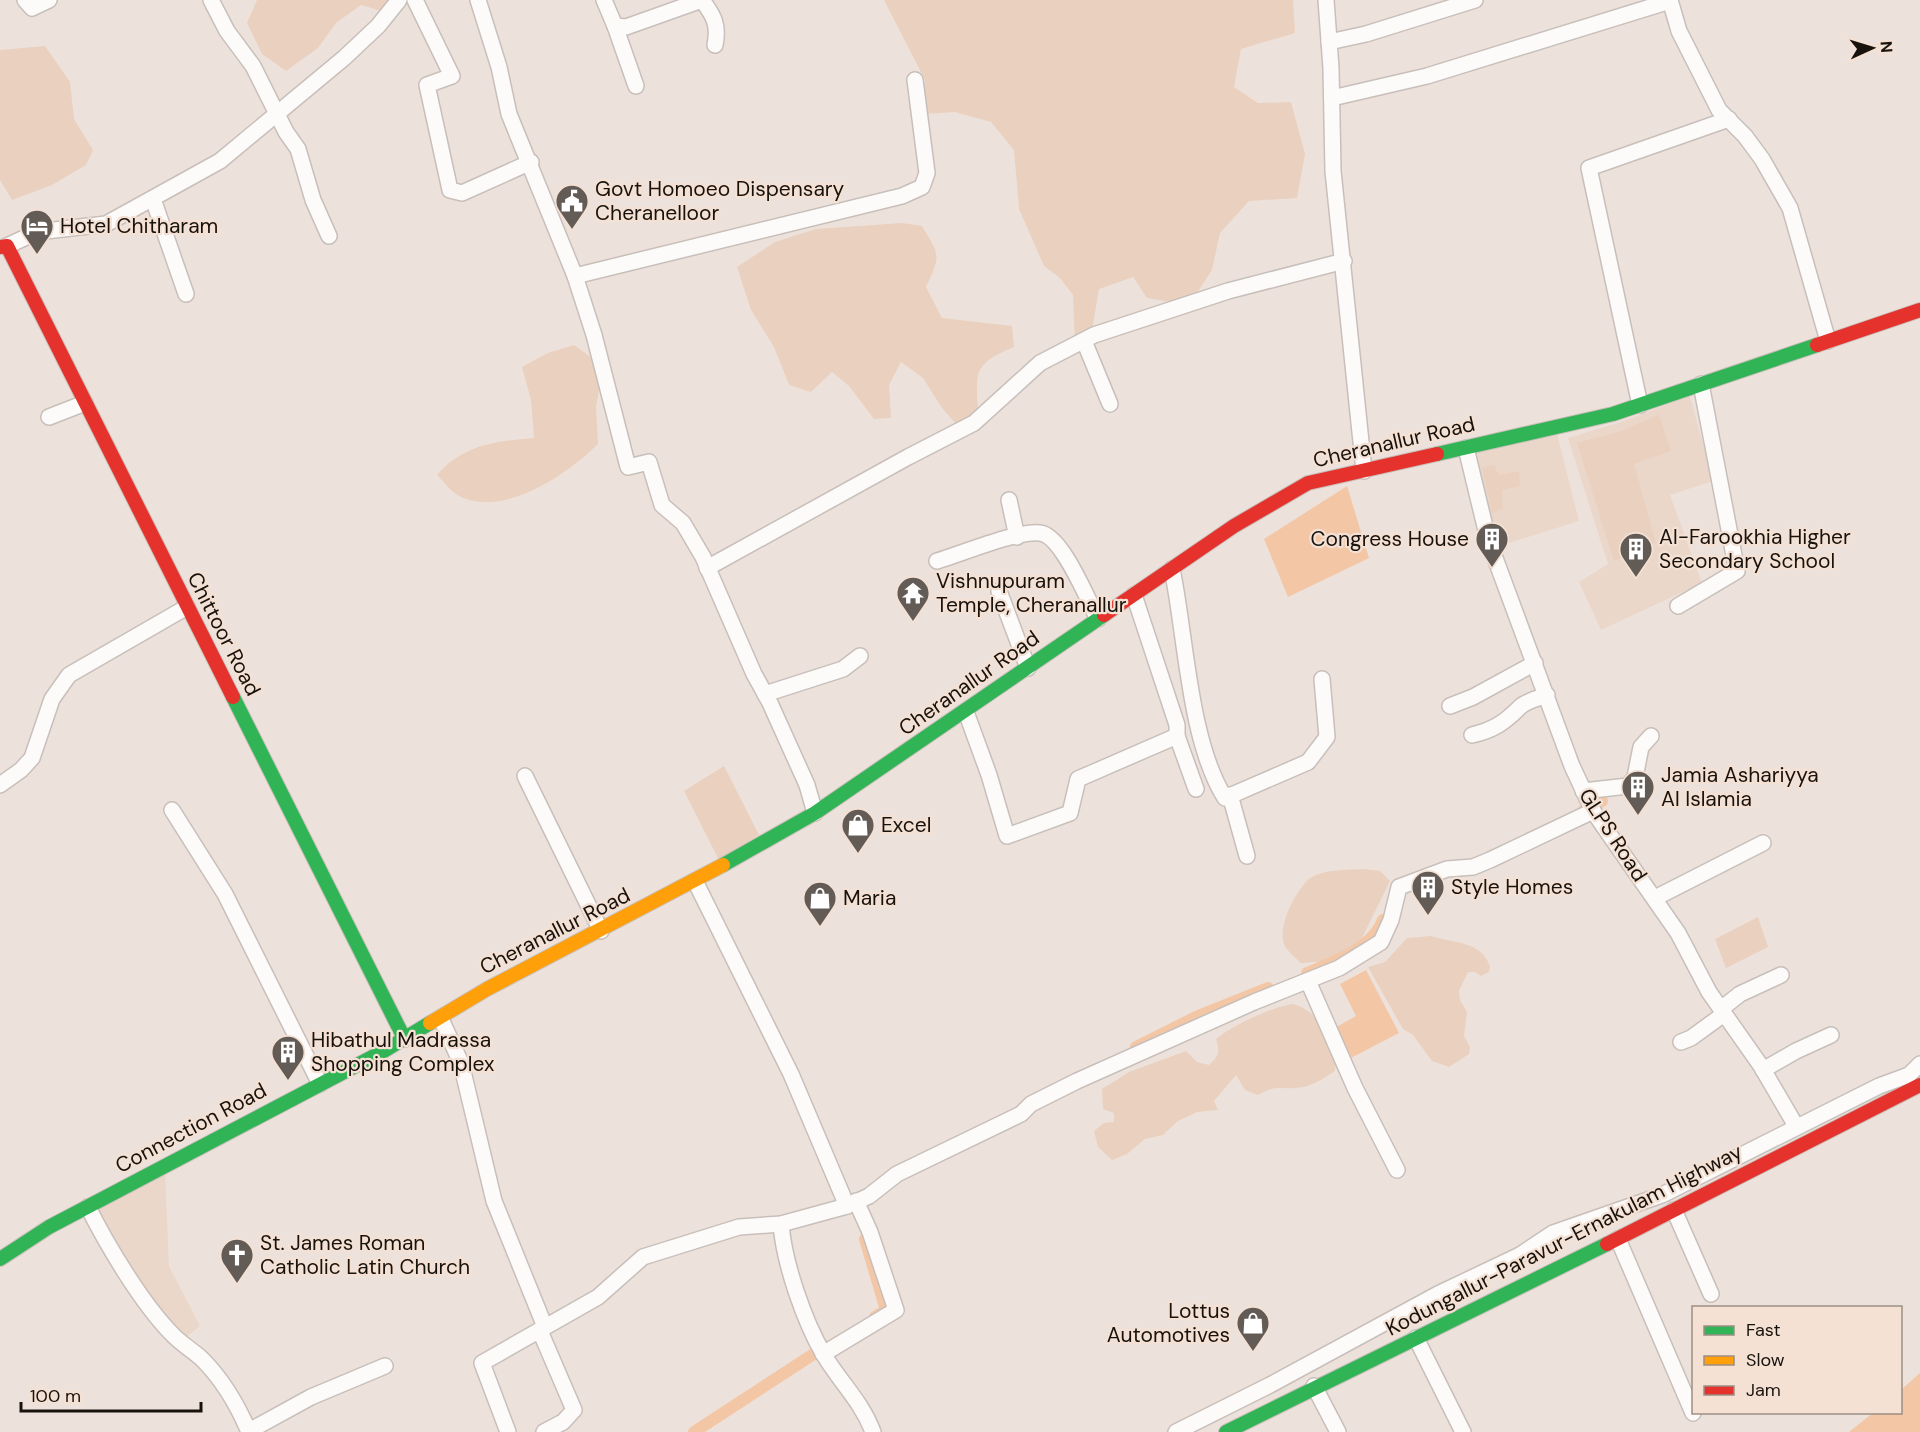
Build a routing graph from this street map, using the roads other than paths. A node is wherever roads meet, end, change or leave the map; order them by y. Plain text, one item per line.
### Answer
1 (25, 0) edge
2 (49, 0) edge
3 (211, 0) edge
4 (399, 0) edge
5 (416, 0) edge
6 (478, 0) edge
7 (604, 0) edge
8 (1326, 0) edge
9 (1475, 0) edge
10 (1670, 0) edge
11 (615, 26) junction
12 (1329, 42) junction
13 (715, 45) dead end
14 (915, 80) dead end
15 (636, 86) dead end
16 (1332, 98) junction
17 (278, 112) junction
18 (1729, 119) junction
19 (531, 162) junction
20 (153, 199) junction
21 (328, 236) dead end
22 (3, 247) edge
23 (1344, 261) junction
24 (575, 276) junction
25 (186, 294) dead end
26 (1920, 310) edge
27 (1084, 341) junction
28 (1828, 341) junction
29 (1701, 384) junction
30 (85, 402) junction
31 (1110, 404) dead end
32 (1640, 405) junction
33 (49, 417) dead end
34 (1466, 448) junction
35 (1364, 471) junction
36 (1009, 500) dead end
37 (1017, 537) junction
38 (938, 561) dead end
39 (707, 568) junction
40 (1172, 569) junction
41 (999, 591) dead end
42 (1134, 595) junction
43 (187, 606) junction
44 (1678, 606) dead end
45 (1098, 619) junction
46 (860, 656) dead end
47 (1534, 663) junction
48 (1028, 668) junction
49 (1322, 679) dead end
50 (765, 694) junction
51 (1547, 695) junction
52 (1450, 706) dead end
53 (966, 712) junction
54 (1472, 735) dead end
55 (1177, 736) junction
56 (1651, 736) dead end
57 (525, 776) dead end
58 (0, 785) edge
59 (1196, 789) dead end
60 (1230, 795) junction
61 (1589, 804) junction
62 (172, 810) dead end
63 (815, 813) junction
64 (1763, 843) dead end
65 (1247, 856) dead end
66 (694, 881) junction
67 (1655, 898) junction
68 (601, 931) junction
69 (1781, 975) dead end
70 (1308, 981) junction
71 (1723, 1011) junction
72 (441, 1018) junction
73 (1831, 1035) dead end
74 (405, 1040) junction
75 (1680, 1042) dead end
76 (1920, 1064) edge
77 (1763, 1070) junction
78 (320, 1084) junction
79 (1920, 1085) edge
80 (1796, 1126) junction
81 (1397, 1170) dead end
82 (852, 1204) junction
83 (88, 1207) junction
84 (1674, 1210) junction
85 (782, 1224) junction
86 (1618, 1239) junction
87 (0, 1259) edge
88 (1711, 1294) dead end
89 (542, 1329) junction
90 (1416, 1338) junction
91 (822, 1351) junction
92 (385, 1366) dead end
93 (1309, 1389) junction
94 (1692, 1411) edge
95 (249, 1431) edge
96 (508, 1432) edge
97 (543, 1432) edge
98 (873, 1432) edge
99 (1176, 1432) edge
100 (1226, 1432) edge
101 (1259, 1432) edge
102 (1338, 1432) edge
103 (1463, 1432) edge

1 - 2 street
3 - 17 street
4 - 17 street
5 - 19 street
6 - 19 street
7 - 11 street
8 - 12 street
9 - 12 street
10 - 16 street
10 - 18 street
11 - 13 street
11 - 15 street
12 - 16 street
14 - 24 street
16 - 23 street
17 - 20 street
17 - 21 street
18 - 28 street
18 - 32 street
19 - 24 street
20 - 22 street
20 - 25 street
22 - 30 main road, Chittoor Road
23 - 27 street
23 - 35 street
24 - 39 street
26 - 28 main road, Cheranallur Road
27 - 31 street
27 - 39 street
28 - 29 main road, Cheranallur Road
29 - 32 main road, Cheranallur Road
29 - 44 street
30 - 33 street
30 - 43 main road, Chittoor Road
32 - 34 main road, Cheranallur Road
34 - 35 main road, Cheranallur Road
34 - 47 street, GLPS Road
35 - 40 main road, Cheranallur Road
36 - 37 street
37 - 38 street
37 - 45 street
39 - 50 street
40 - 42 main road, Cheranallur Road
40 - 60 street
41 - 48 street
42 - 45 main road, Cheranallur Road
42 - 55 street
43 - 58 street
43 - 74 main road, Chittoor Road
45 - 48 main road, Cheranallur Road
46 - 50 street
47 - 51 street, GLPS Road
47 - 52 street
48 - 53 main road, Cheranallur Road
49 - 60 street
50 - 63 street
51 - 54 street
51 - 61 street, GLPS Road
53 - 55 street
53 - 63 main road, Cheranallur Road
55 - 59 street
56 - 61 street
57 - 68 street
60 - 65 street
61 - 67 street, GLPS Road
61 - 70 street
62 - 78 street
63 - 66 main road, Cheranallur Road
64 - 67 street
66 - 68 main road, Cheranallur Road
66 - 82 street
67 - 71 street, GLPS Road
68 - 72 main road, Cheranallur Road
69 - 71 street
70 - 81 street
70 - 82 street
71 - 75 street
71 - 77 street, GLPS Road
72 - 74 main road, Cheranallur Road
72 - 89 street
73 - 77 street
74 - 78 main road, Connection Road
76 - 80 street
77 - 80 street, GLPS Road
78 - 83 main road, Connection Road
79 - 84 main road, Kodungallur-Paravur-Ernakulam Highway
80 - 99 street
82 - 85 street
82 - 91 street
83 - 87 main road, Connection Road
83 - 95 street
84 - 86 main road, Kodungallur-Paravur-Ernakulam Highway
84 - 88 street
85 - 89 street
85 - 91 street
86 - 90 main road, Kodungallur-Paravur-Ernakulam Highway
86 - 94 street
89 - 96 street
89 - 97 street
90 - 93 main road, Kodungallur-Paravur-Ernakulam Highway
90 - 103 street
91 - 98 street
92 - 95 street
93 - 100 main road, Kodungallur-Paravur-Ernakulam Highway
93 - 101 street
93 - 102 street

